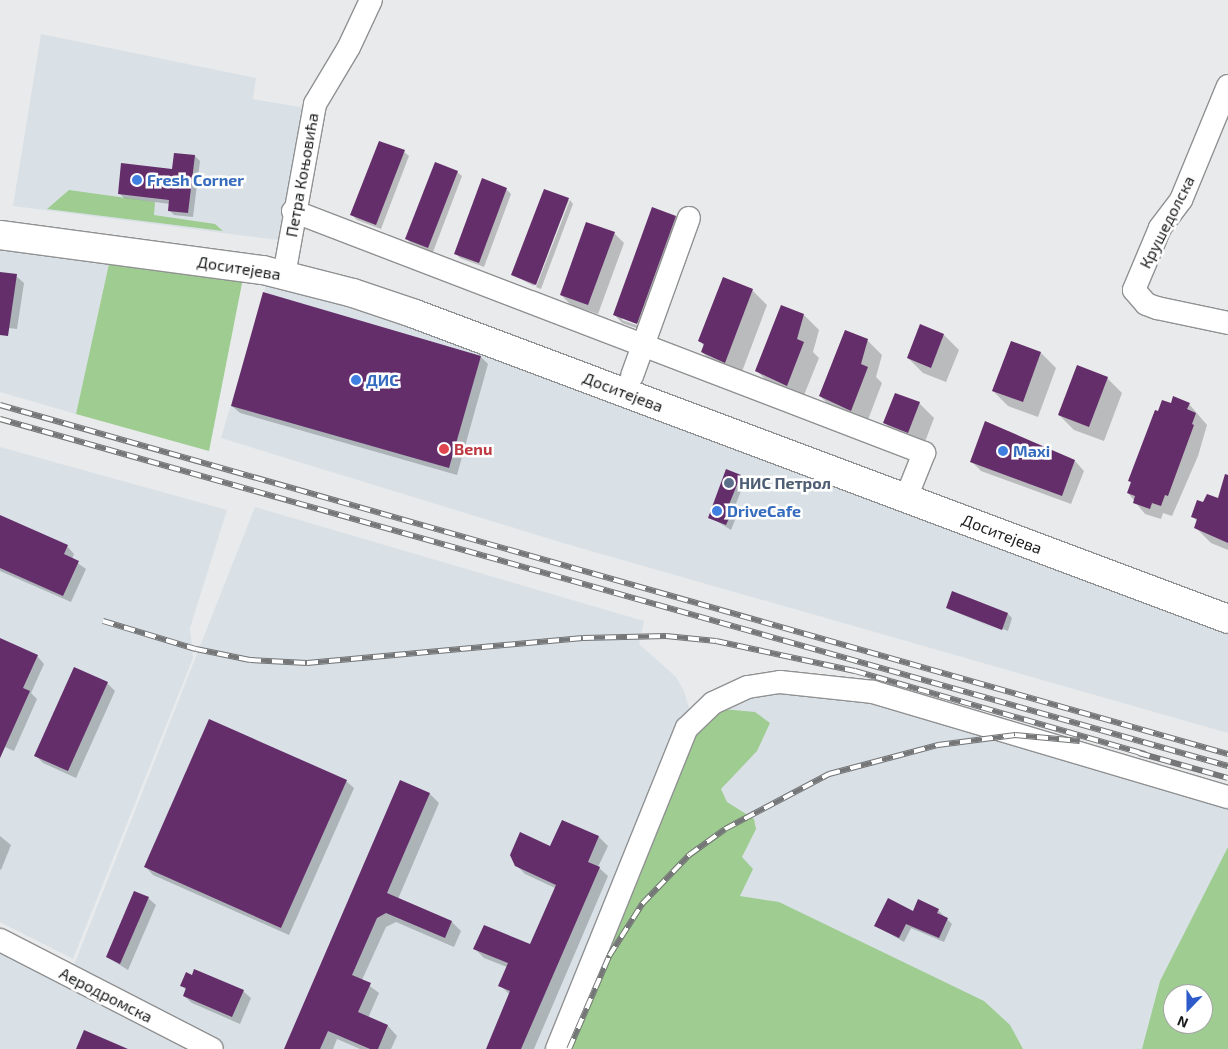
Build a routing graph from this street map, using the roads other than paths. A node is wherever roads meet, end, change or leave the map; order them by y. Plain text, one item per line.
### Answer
1 (371, 0) edge
2 (1228, 86) edge
3 (294, 211) junction
4 (0, 216) edge
5 (688, 218) dead end
6 (0, 235) edge
7 (286, 266) junction
8 (1228, 323) edge
9 (644, 344) junction
10 (632, 376) junction
11 (909, 490) junction
12 (1188, 595) junction
13 (1228, 600) edge
14 (1228, 619) edge
15 (1228, 798) edge
16 (0, 940) edge
17 (212, 1049) edge
18 (557, 1049) edge

1 - 3 street, Петра Коњовића
2 - 8 street, Крушедолска
3 - 7 street, Петра Коњовића
3 - 9 street
4 - 7 main road, Доситејева
5 - 9 street
6 - 7 main road, Доситејева
7 - 10 main road, Доситејева
7 - 11 main road, Доситејева
9 - 10 street
9 - 11 street
10 - 11 main road, Доситејева
11 - 12 main road, Доситејева
12 - 13 main road, Доситејева
12 - 14 main road, Доситејева
15 - 18 street
16 - 17 street, Аеродромска

